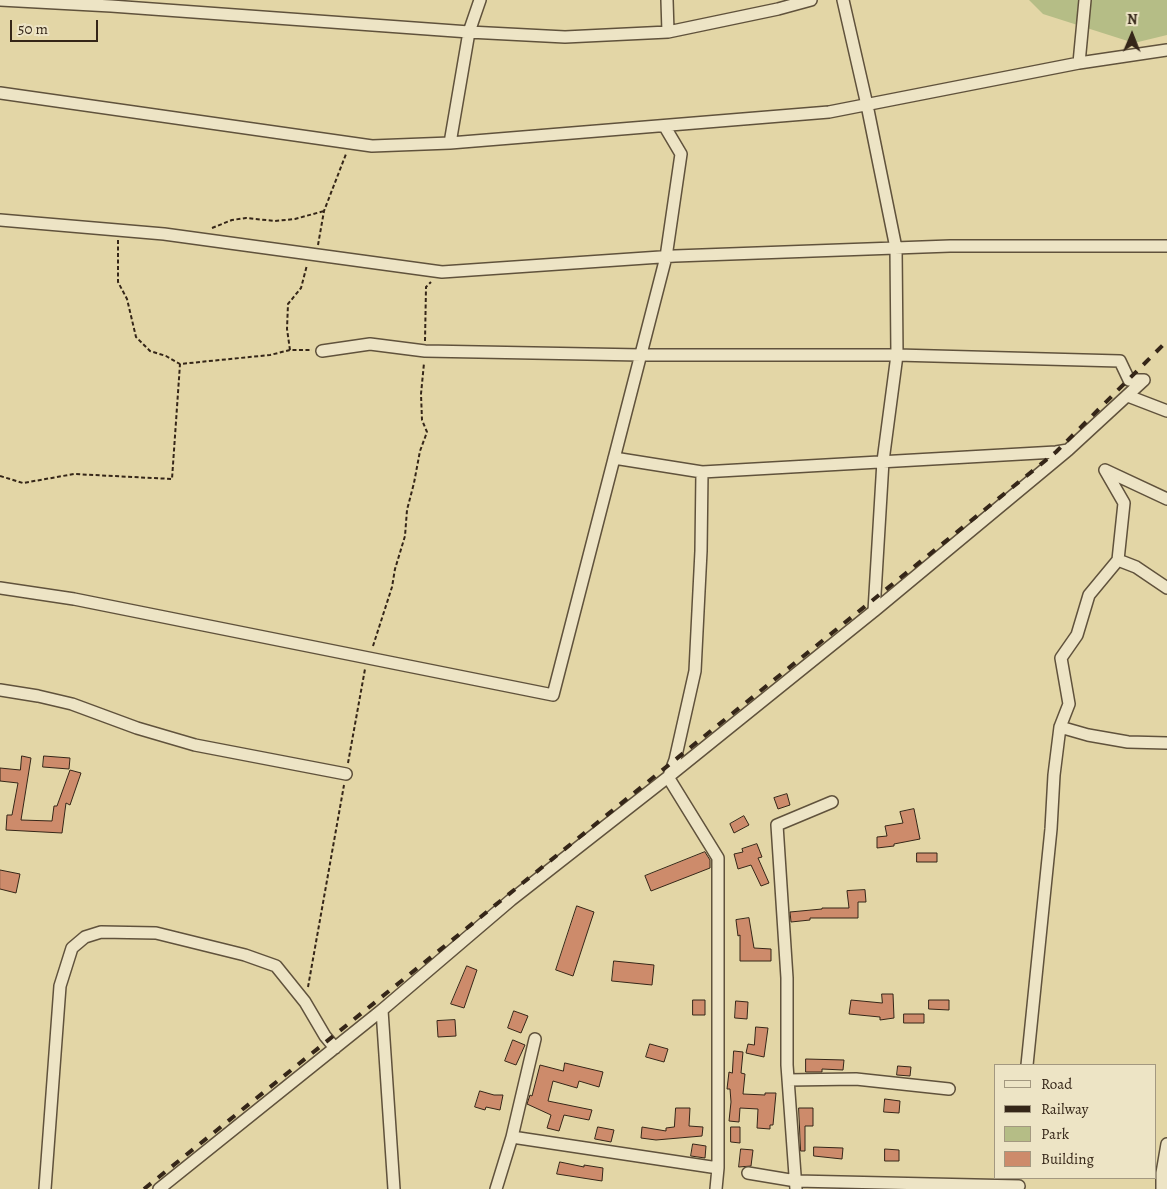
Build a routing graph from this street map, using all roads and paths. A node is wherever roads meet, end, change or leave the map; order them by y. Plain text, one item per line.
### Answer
1 (0, 0) edge
2 (480, 0) edge
3 (667, 0) edge
4 (811, 0) edge
5 (843, 0) edge
6 (1085, 0) edge
7 (470, 32) junction
8 (668, 32) junction
9 (1167, 50) edge
10 (1079, 63) junction
11 (0, 93) edge
12 (867, 105) junction
13 (665, 127) junction
14 (450, 143) junction
15 (324, 211) dead end
16 (0, 220) edge
17 (119, 230) junction
18 (200, 238) junction
19 (1167, 246) edge
20 (896, 248) junction
21 (666, 257) junction
22 (442, 272) junction
23 (322, 351) joint
24 (425, 351) junction
25 (897, 355) junction
26 (641, 356) junction
27 (180, 364) junction
28 (1128, 396) junction
29 (1167, 411) edge
30 (1068, 450) junction
31 (614, 458) junction
32 (883, 461) junction
33 (702, 472) junction
34 (0, 476) edge
35 (1167, 499) edge
36 (1118, 560) junction
37 (0, 588) edge
38 (1167, 588) edge
39 (874, 611) junction
40 (366, 659) junction
41 (0, 690) edge
42 (1060, 727) junction
43 (1167, 743) edge
44 (346, 774) junction
45 (668, 777) junction
46 (832, 802) dead end
47 (305, 1002) junction
48 (382, 1010) junction
49 (535, 1039) dead end
50 (335, 1048) junction
51 (1027, 1064) edge
52 (788, 1080) junction
53 (949, 1089) dead end
54 (512, 1137) junction
55 (1167, 1144) edge
56 (718, 1168) junction
57 (748, 1173) dead end
58 (1019, 1184) edge
59 (796, 1185) edge
60 (45, 1189) edge
61 (159, 1189) edge
62 (394, 1189) edge
63 (496, 1189) edge
64 (716, 1189) edge
65 (1162, 1189) edge

1 - 7 street
2 - 7 street
3 - 8 street
4 - 8 street
5 - 12 street
6 - 10 street
7 - 8 street
7 - 14 street
9 - 10 street
10 - 12 street
11 - 14 street
12 - 13 street
12 - 20 street
13 - 14 street
13 - 21 street
15 - 18 path
16 - 17 street
17 - 18 street
17 - 27 path
18 - 22 street
19 - 20 street
20 - 21 street
20 - 25 street
21 - 22 street
21 - 26 street
22 - 24 path
23 - 24 street
23 - 27 path
24 - 26 street
24 - 40 path
25 - 26 street
25 - 28 street
25 - 32 street
26 - 31 street
27 - 34 path
28 - 29 street
28 - 30 street
30 - 32 street
30 - 39 street
31 - 33 street
31 - 40 street
32 - 33 street
32 - 39 street
33 - 45 street
35 - 36 street
36 - 38 street
36 - 42 street
37 - 40 street
39 - 45 street
40 - 44 path
41 - 44 street
42 - 43 street
42 - 51 street
44 - 47 path
45 - 48 street
45 - 56 street
46 - 52 street
47 - 50 street
47 - 60 street
48 - 50 street
48 - 62 street
49 - 54 street
50 - 61 street
52 - 53 street
52 - 59 street
54 - 56 street
54 - 63 street
55 - 65 street
56 - 64 street
57 - 59 street
58 - 59 street

